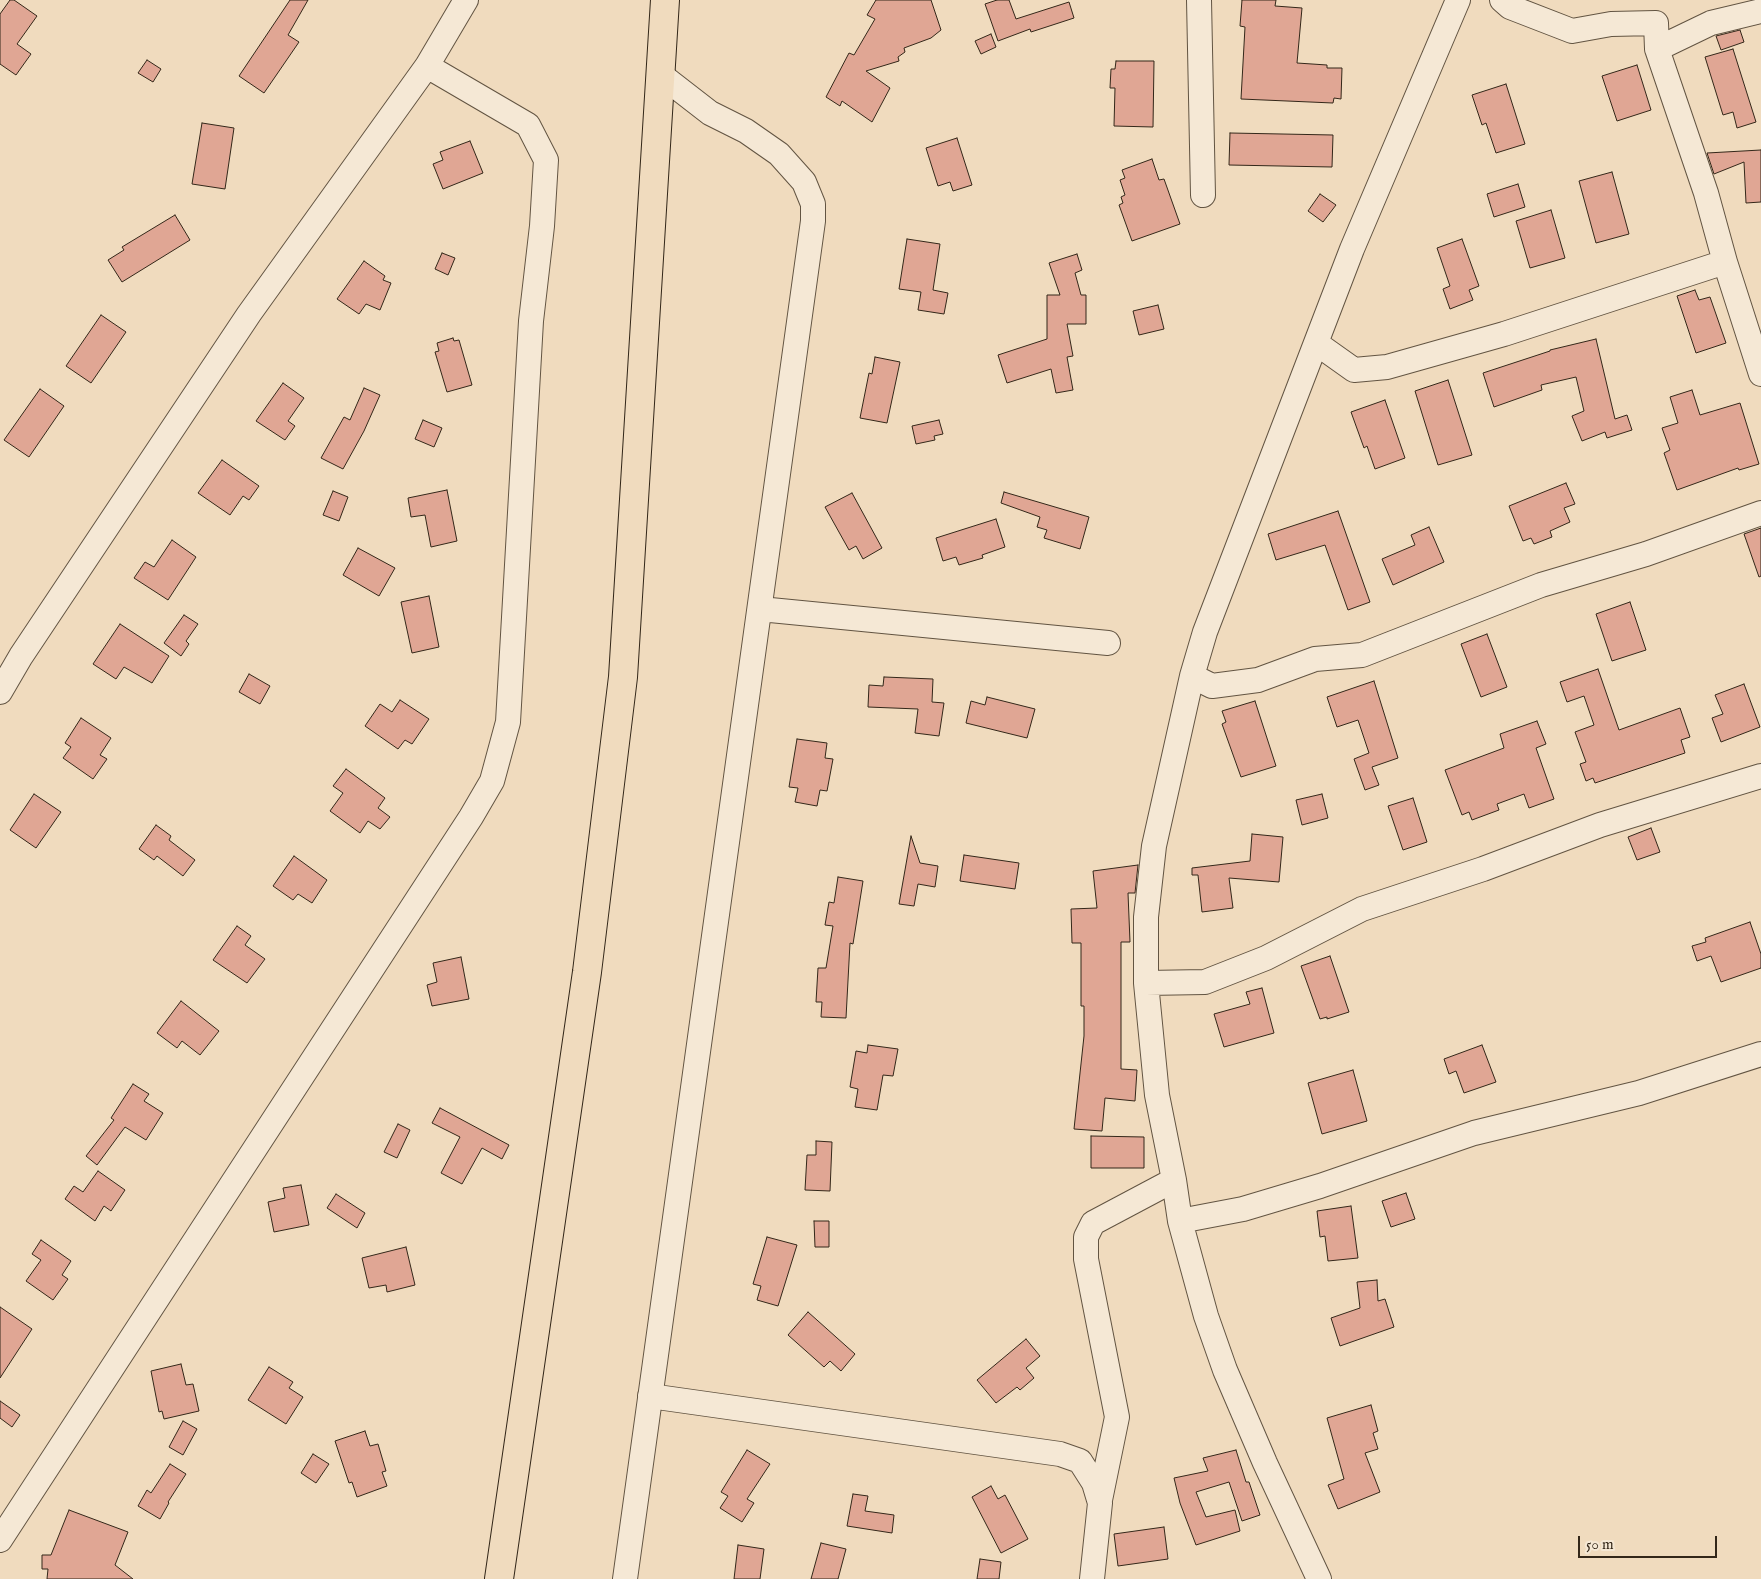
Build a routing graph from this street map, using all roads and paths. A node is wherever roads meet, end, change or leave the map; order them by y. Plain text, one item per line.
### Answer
1 (466, 0) edge
2 (665, 0) edge
3 (1199, 0) edge
4 (1458, 0) edge
5 (1502, 0) edge
6 (1761, 11) edge
7 (1657, 49) junction
8 (427, 66) junction
9 (661, 76) junction
10 (1203, 195) dead end
11 (1725, 262) junction
12 (1316, 344) junction
13 (1761, 374) edge
14 (1761, 513) edge
15 (760, 609) junction
16 (1108, 642) dead end
17 (1192, 676) junction
18 (0, 692) edge
19 (1761, 776) edge
20 (1146, 984) junction
21 (1761, 1054) edge
22 (1174, 1180) junction
23 (1180, 1221) junction
24 (650, 1396) junction
25 (1100, 1503) junction
26 (0, 1540) edge
27 (499, 1579) edge
28 (625, 1579) edge
29 (1092, 1579) edge
30 (1319, 1579) edge

1 - 8 street
2 - 9 main road
3 - 10 street
4 - 12 street
5 - 7 street
6 - 7 street
7 - 11 street
8 - 18 street
8 - 26 street
9 - 15 street
9 - 27 main road
11 - 12 street
11 - 13 street
12 - 17 street
14 - 17 street
15 - 16 street
15 - 24 street
17 - 20 street
19 - 20 street
20 - 22 street
21 - 23 street
22 - 23 street
22 - 25 street
23 - 30 street
24 - 25 street
24 - 28 street
25 - 29 street

